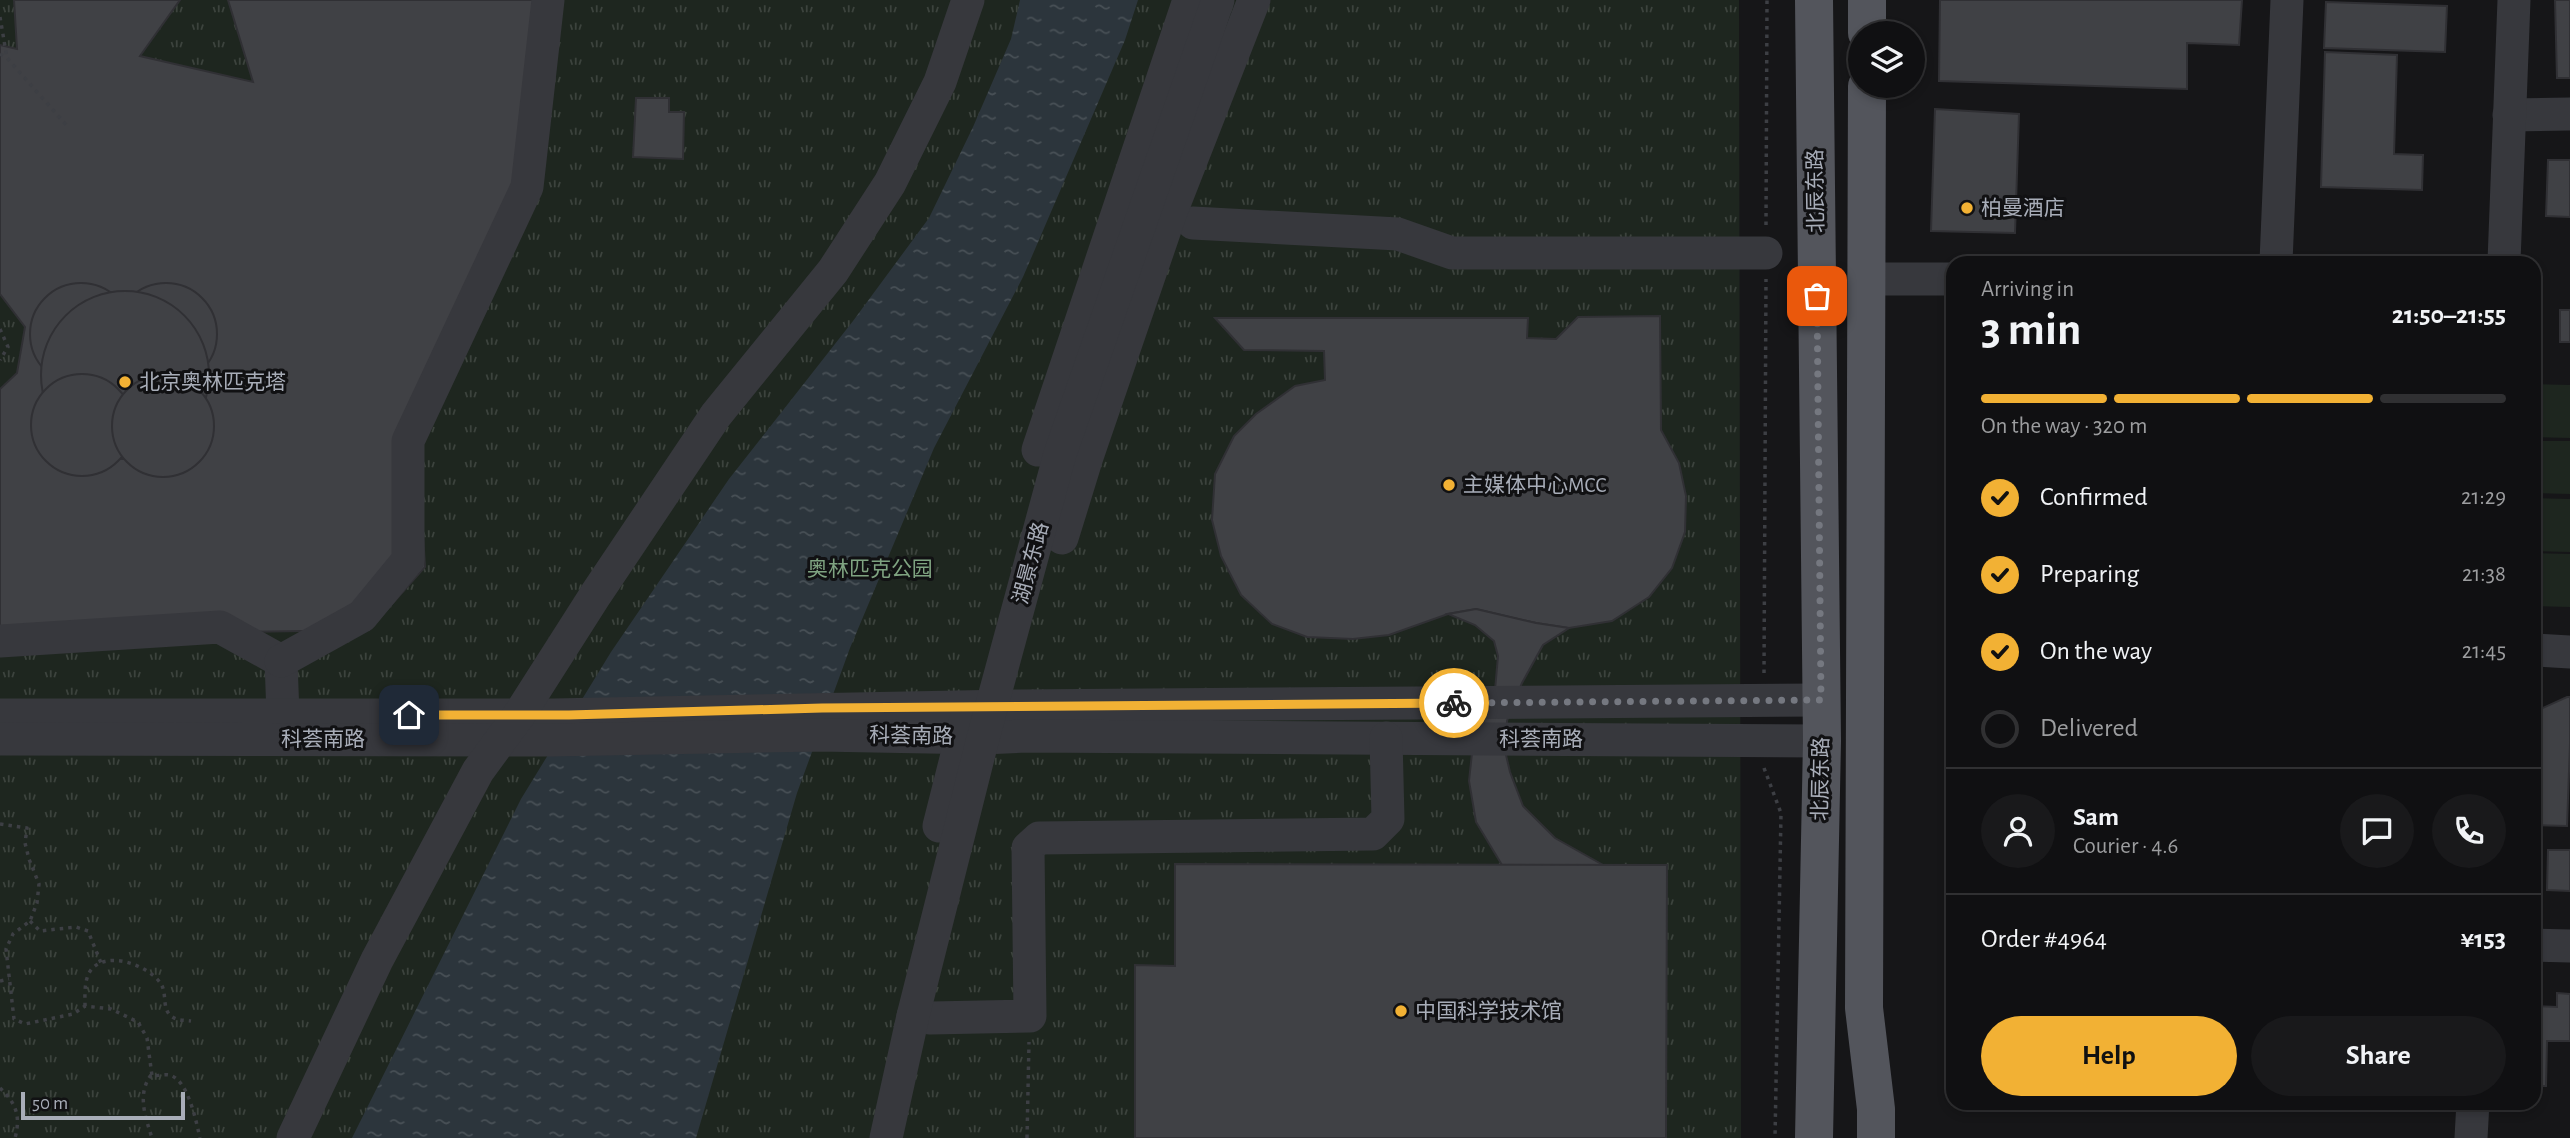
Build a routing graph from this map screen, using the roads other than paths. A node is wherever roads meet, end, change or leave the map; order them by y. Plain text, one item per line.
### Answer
1 (548, 0) edge
2 (968, 0) edge
3 (1189, 0) edge
4 (1218, 0) edge
5 (1254, 0) edge
6 (1814, 0) edge
7 (1867, 0) edge
8 (2287, 0) edge
9 (2514, 0) edge
10 (1867, 21) edge
11 (1867, 98) edge
12 (2570, 114) edge
13 (2509, 115) junction
14 (1193, 223) dead end
15 (1766, 253) road end
16 (2276, 256) edge
17 (2504, 256) edge
18 (1866, 278) junction
19 (1946, 279) edge
20 (1062, 538) dead end
21 (0, 641) edge
22 (2541, 650) edge
23 (2570, 652) edge
24 (281, 661) junction
25 (1821, 700) junction
26 (0, 715) edge
27 (283, 715) junction
28 (976, 722) junction
29 (509, 727) junction
30 (1386, 738) junction
31 (0, 739) edge
32 (1822, 741) junction
33 (2541, 945) edge
34 (2570, 946) edge
35 (913, 1016) junction
36 (2473, 1110) edge
37 (293, 1138) edge
38 (864, 1138) edge
39 (886, 1138) edge
40 (1814, 1138) edge
41 (1876, 1138) edge
42 (2471, 1138) edge

1 - 24 street
2 - 29 street
3 - 28 street, 湖景东路
4 - 28 street, 湖景东路
5 - 20 street
6 - 25 main road, 北辰东路
7 - 10 main road
8 - 16 street
9 - 13 street
11 - 18 main road, 北辰东路
12 - 13 street
13 - 17 street
14 - 15 street
18 - 19 street
18 - 41 main road, 北辰东路
21 - 24 street
22 - 23 street
24 - 27 street
25 - 28 street, 科荟南路
25 - 32 main road, 北辰东路
26 - 27 street, 科荟南路
27 - 29 street, 科荟南路
28 - 29 street, 科荟南路
28 - 30 street, 科荟南路
28 - 35 street, 湖景东路
28 - 38 street, 湖景东路
29 - 31 street, 科荟南路
29 - 37 street
30 - 32 street, 科荟南路
30 - 35 street
32 - 40 main road, 北辰东路
33 - 34 street
35 - 39 street, 湖景东路
36 - 42 street

